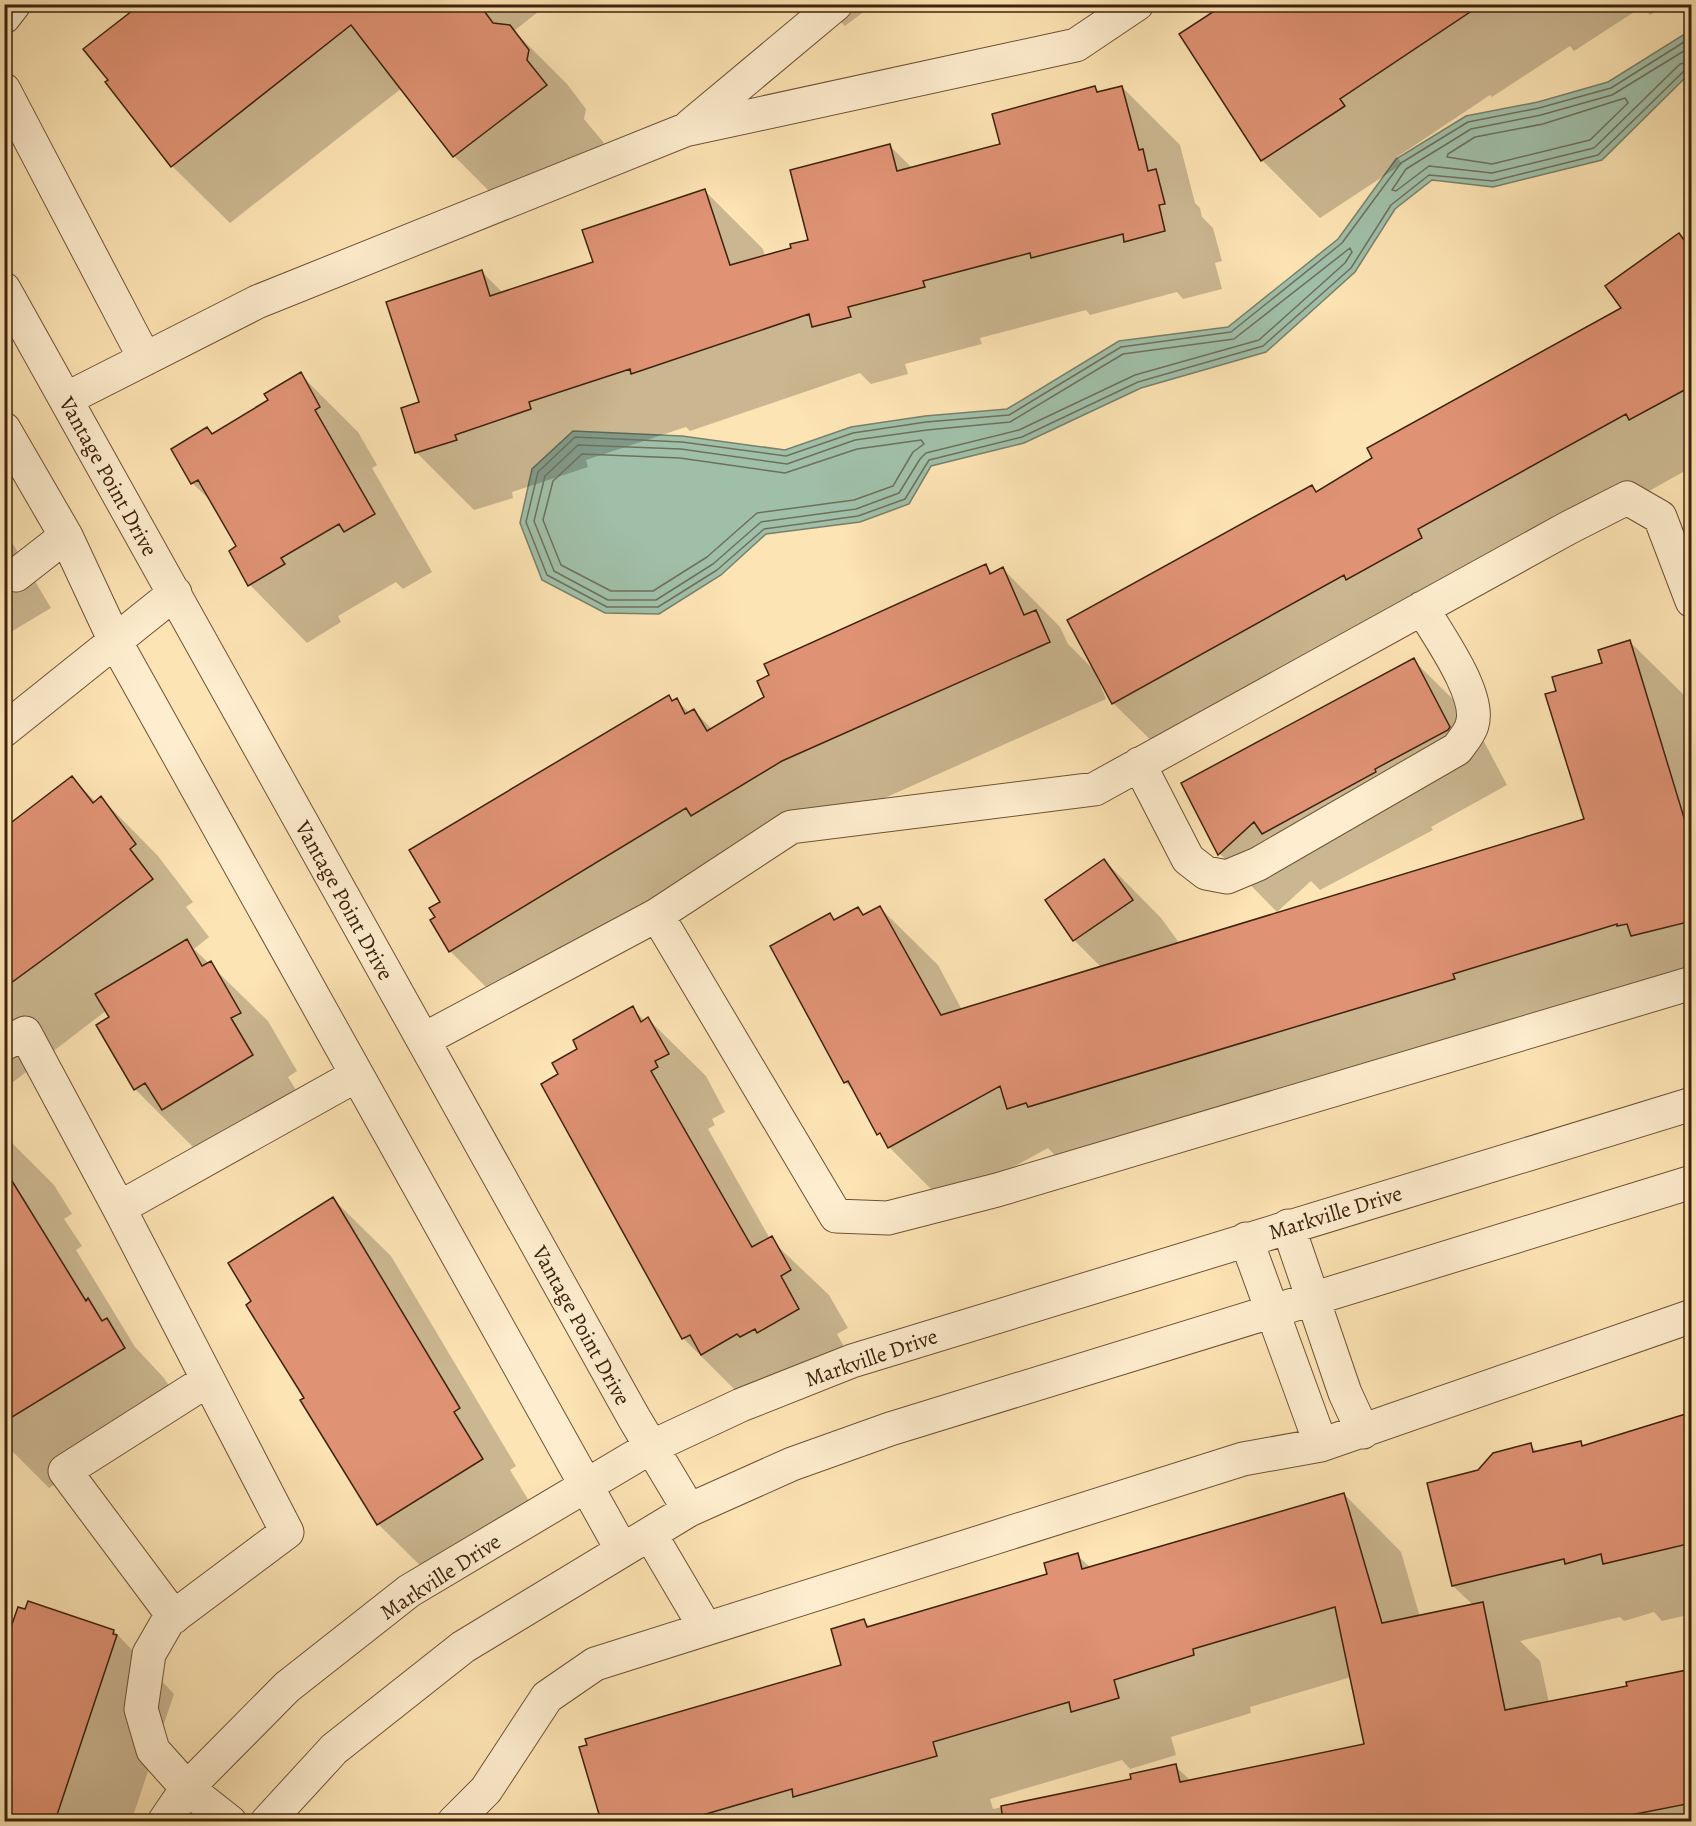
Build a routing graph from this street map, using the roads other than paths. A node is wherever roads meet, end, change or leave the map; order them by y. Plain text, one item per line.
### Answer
1 (14, 4) edge
2 (836, 4) edge
3 (1137, 4) edge
4 (4, 17) edge
5 (4, 90) edge
6 (685, 130) junction
7 (4, 289) edge
8 (145, 359) junction
9 (66, 399) junction
10 (4, 429) edge
11 (66, 536) junction
12 (16, 575) dead end
13 (175, 593) junction
14 (1692, 601) edge
15 (1422, 608) junction
16 (116, 641) junction
17 (4, 730) edge
18 (1139, 765) junction
19 (657, 915) junction
20 (1692, 982) edge
21 (423, 1040) junction
22 (4, 1044) edge
23 (357, 1075) junction
24 (1692, 1104) edge
25 (1692, 1182) edge
26 (119, 1208) junction
27 (1287, 1226) junction
28 (1246, 1239) junction
29 (1314, 1298) junction
30 (1272, 1311) junction
31 (1692, 1316) edge
32 (208, 1380) junction
33 (1363, 1432) junction
34 (1321, 1445) junction
35 (651, 1447) junction
36 (584, 1486) junction
37 (689, 1510) junction
38 (650, 1534) junction
39 (622, 1550) junction
40 (174, 1617) junction
41 (706, 1629) junction
42 (187, 1788) junction
43 (164, 1821) edge
44 (230, 1821) edge
45 (267, 1821) edge
46 (454, 1821) edge

1 - 4 street
2 - 6 street
3 - 6 street
5 - 8 street
6 - 8 street
7 - 9 street, Vantage Point Drive
8 - 9 street
9 - 13 street, Vantage Point Drive
10 - 11 street
11 - 12 street
11 - 16 street
13 - 16 street
13 - 21 street, Vantage Point Drive
14 - 15 street
15 - 18 street
15 - 18 street
16 - 17 street
16 - 23 street
18 - 19 street
19 - 20 street
19 - 21 street
21 - 35 street, Vantage Point Drive
22 - 26 street
23 - 26 street
23 - 36 street
24 - 27 street, Markville Drive
25 - 29 street
26 - 32 street
27 - 28 street, Markville Drive
27 - 29 street
28 - 30 street
28 - 35 street, Markville Drive
29 - 30 street
29 - 33 street
30 - 34 street
30 - 37 street
31 - 33 street
32 - 40 street
32 - 40 street
33 - 34 street
34 - 41 street
35 - 36 street, Markville Drive
35 - 37 street, Vantage Point Drive
36 - 39 street
36 - 42 street, Markville Drive
37 - 38 street
38 - 39 street
38 - 41 street
39 - 45 street
40 - 42 street
41 - 46 street
42 - 43 street, Markville Drive
42 - 44 street

